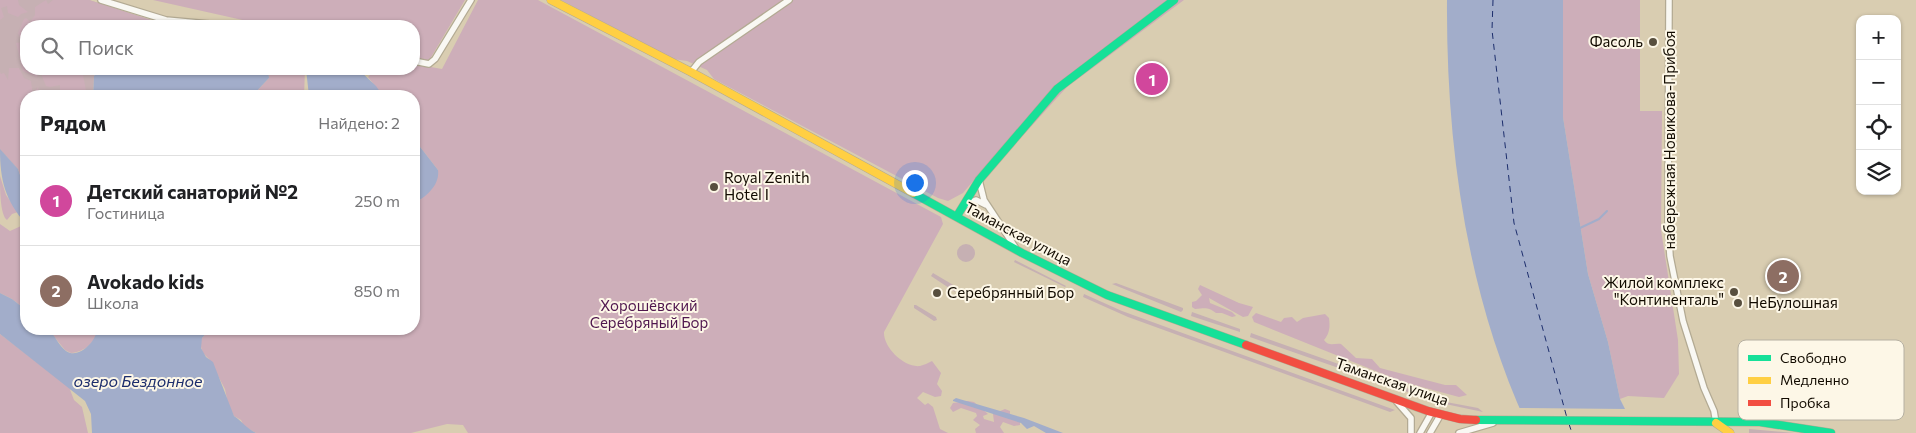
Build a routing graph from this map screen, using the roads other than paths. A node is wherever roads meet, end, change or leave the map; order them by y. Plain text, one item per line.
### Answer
1 (101, 0) edge
2 (471, 0) edge
3 (550, 0) edge
4 (788, 0) edge
5 (1174, 0) edge
6 (1669, 0) edge
7 (166, 20) edge
8 (420, 62) edge
9 (691, 72) junction
10 (979, 180) junction
11 (987, 206) junction
12 (962, 208) junction
13 (957, 216) junction
14 (1004, 233) junction
15 (995, 238) junction
16 (1022, 253) junction
17 (1392, 398) junction
18 (1432, 412) junction
19 (1441, 414) junction
20 (1499, 422) junction
21 (1716, 423) junction
22 (1412, 433) edge
23 (1420, 433) edge
24 (1430, 433) edge
25 (1459, 433) edge
26 (1730, 433) edge
27 (1831, 433) edge

1 - 7 street
2 - 8 street
3 - 9 street, Таманская улица
4 - 9 street
5 - 10 street
6 - 21 street, набережная Новикова-Прибоя
9 - 13 street, Таманская улица
10 - 11 street
10 - 12 street
11 - 12 street
11 - 14 street
12 - 13 street
13 - 15 street, Таманская улица
14 - 15 street
14 - 16 street
15 - 16 street, Таманская улица
16 - 17 street, Таманская улица
17 - 18 street, Таманская улица
17 - 22 street
18 - 19 street, Таманская улица
18 - 23 street
19 - 20 street, Таманская улица
19 - 24 street
20 - 21 street, Таманская улица
20 - 25 street
21 - 26 street
21 - 27 street, Таманская улица

